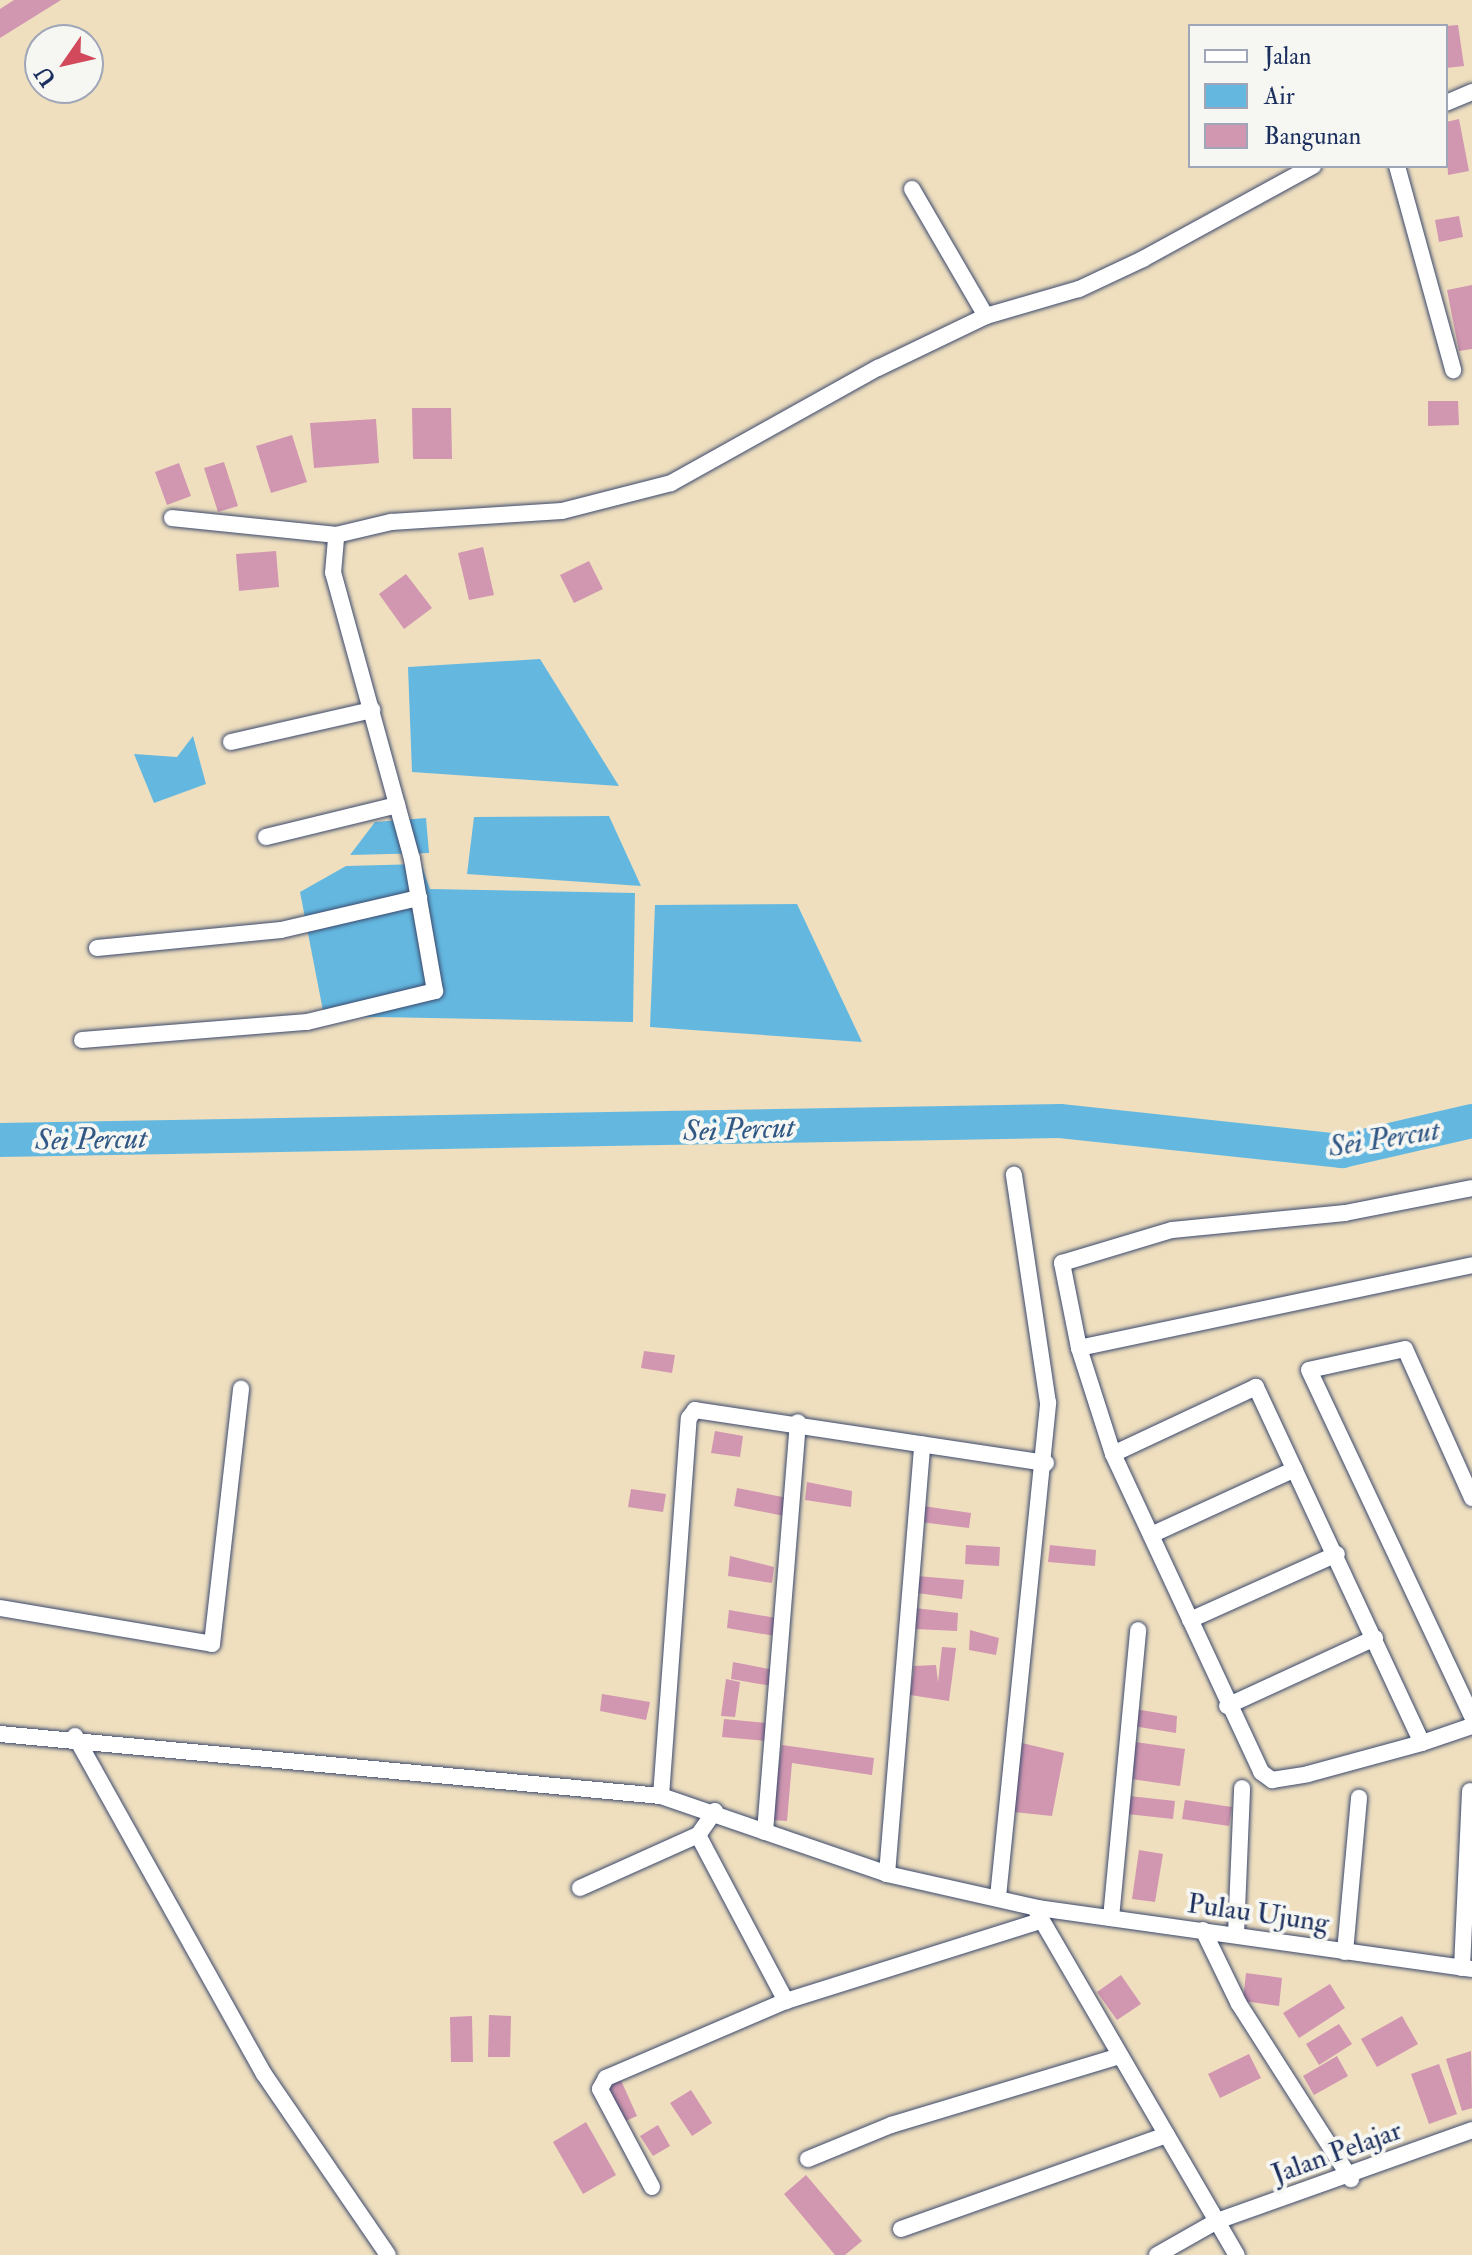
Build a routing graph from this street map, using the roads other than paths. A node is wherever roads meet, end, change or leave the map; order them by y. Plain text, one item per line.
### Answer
1 (1472, 92) edge
2 (1448, 102) edge
3 (1309, 168) edge
4 (1398, 168) edge
5 (912, 189) dead end
6 (986, 316) junction
7 (1453, 370) dead end
8 (172, 518) dead end
9 (336, 535) junction
10 (372, 710) junction
11 (231, 742) dead end
12 (397, 805) junction
13 (266, 837) dead end
14 (419, 898) junction
15 (97, 948) dead end
16 (82, 1040) dead end
17 (1014, 1175) dead end
18 (1472, 1188) edge
19 (1472, 1265) edge
20 (1079, 1348) junction
21 (241, 1389) dead end
22 (798, 1422) junction
23 (922, 1444) junction
24 (1113, 1454) junction
25 (1046, 1463) junction
26 (1295, 1469) junction
27 (1472, 1498) edge
28 (1151, 1535) junction
29 (1337, 1554) junction
30 (0, 1608) edge
31 (1190, 1620) junction
32 (1138, 1630) dead end
33 (1375, 1638) junction
34 (1227, 1706) junction
35 (1472, 1716) edge
36 (1472, 1726) edge
37 (0, 1734) edge
38 (75, 1736) junction
39 (1422, 1743) junction
40 (1242, 1788) dead end
41 (1470, 1791) edge
42 (661, 1796) junction
43 (1359, 1798) dead end
44 (715, 1811) junction
45 (765, 1832) junction
46 (698, 1835) junction
47 (887, 1874) junction
48 (580, 1888) dead end
49 (998, 1897) junction
50 (1037, 1915) junction
51 (1111, 1918) junction
52 (1203, 1930) junction
53 (1236, 1934) junction
54 (1345, 1952) junction
55 (1467, 1968) edge
56 (786, 2001) junction
57 (1116, 2057) junction
58 (1472, 2130) edge
59 (1167, 2135) junction
60 (808, 2159) dead end
61 (1351, 2179) junction
62 (652, 2187) dead end
63 (1217, 2221) junction
64 (901, 2229) dead end
65 (388, 2255) edge
66 (1157, 2255) edge
67 (1237, 2255) edge

1 - 2 street
3 - 6 street
4 - 7 street
5 - 6 street
6 - 9 street
8 - 9 street
9 - 10 street
10 - 11 street
10 - 12 street
12 - 13 street
12 - 14 street
14 - 15 street
14 - 16 street
17 - 25 street
18 - 20 street
19 - 20 street
20 - 24 street
21 - 30 street
22 - 23 street
22 - 42 street
22 - 45 street
23 - 25 street
23 - 47 street
24 - 26 street
24 - 28 street
25 - 49 street
26 - 28 street
26 - 29 street
27 - 35 street
28 - 31 street
29 - 31 street
29 - 33 street
31 - 34 street
32 - 51 street
33 - 34 street
33 - 39 street
34 - 39 street
36 - 39 street
37 - 38 street, Pulau Ujung
38 - 42 street, Pulau Ujung
38 - 65 street
40 - 53 street
41 - 55 street
42 - 44 street, Pulau Ujung
43 - 54 street
44 - 45 street, Pulau Ujung
44 - 46 street
45 - 47 street, Pulau Ujung
46 - 48 street
46 - 56 street
47 - 49 street, Pulau Ujung
49 - 50 street, Pulau Ujung
50 - 51 street, Pulau Ujung
50 - 56 street
50 - 57 street
51 - 52 street, Pulau Ujung
52 - 53 street, Pulau Ujung
52 - 61 street
53 - 54 street, Pulau Ujung
54 - 55 street, Pulau Ujung
56 - 62 street
57 - 59 street
57 - 60 street
58 - 61 street, Jalan Pelajar
59 - 63 street
59 - 64 street
61 - 63 street, Jalan Pelajar
63 - 66 street, Jalan Pelajar
63 - 67 street

